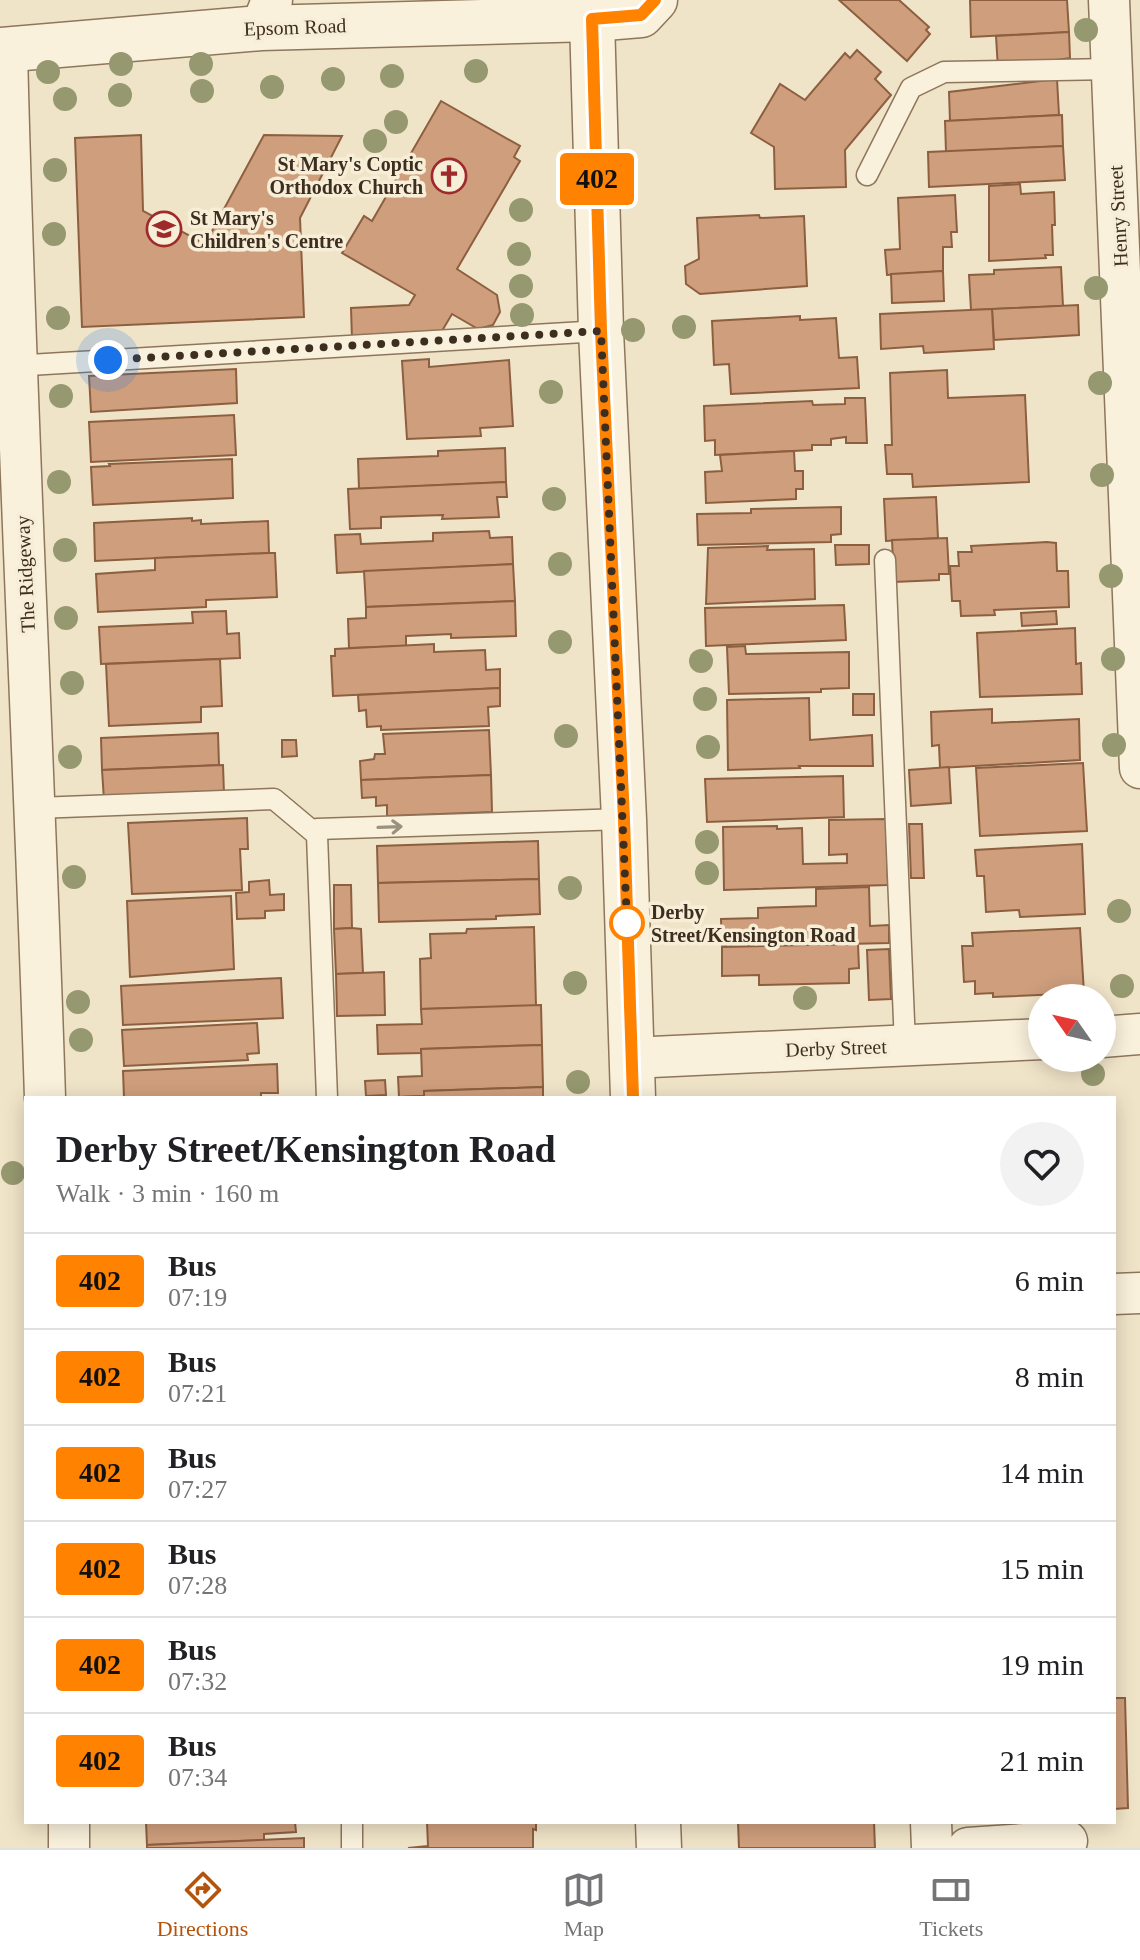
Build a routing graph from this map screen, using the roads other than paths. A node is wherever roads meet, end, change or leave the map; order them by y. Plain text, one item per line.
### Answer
1 (655, 0) edge
2 (1109, 0) edge
3 (266, 14) edge
4 (592, 19) junction
5 (4, 50) edge
6 (1112, 69) junction
7 (867, 175) dead end
8 (601, 331) junction
9 (8, 366) edge
10 (1133, 406) edge
11 (885, 560) dead end
12 (1140, 768) edge
13 (36, 808) junction
14 (624, 819) junction
15 (317, 835) junction
16 (1140, 1034) edge
17 (1116, 1036) edge
18 (1028, 1040) edge
19 (905, 1045) junction
20 (632, 1078) edge
21 (45, 1096) edge
22 (327, 1096) edge
23 (1140, 1293) edge
24 (1116, 1294) edge
25 (69, 1824) edge
26 (352, 1824) edge
27 (658, 1824) edge
28 (931, 1824) edge
29 (1067, 1841) dead end
30 (69, 1848) edge
31 (352, 1848) edge
32 (659, 1848) edge
33 (932, 1848) edge
34 (968, 1848) edge

1 - 4 street, Epsom Road
2 - 6 street, Henry Street
3 - 4 street, Epsom Road
3 - 5 street, Epsom Road
4 - 8 street
5 - 9 street, The Ridgeway
6 - 7 lane
6 - 10 street, Henry Street
8 - 9 lane
8 - 14 street
9 - 13 street, The Ridgeway
10 - 12 street, Henry Street
11 - 19 lane
13 - 15 lane
13 - 21 street, The Ridgeway
15 -> 14 lane
14 - 20 street
15 - 22 lane
16 - 17 street
18 - 19 street, Derby Street
19 - 20 street, Derby Street
23 - 24 street
25 - 30 street
26 - 31 lane
27 - 32 street
28 - 33 street
29 - 34 street

